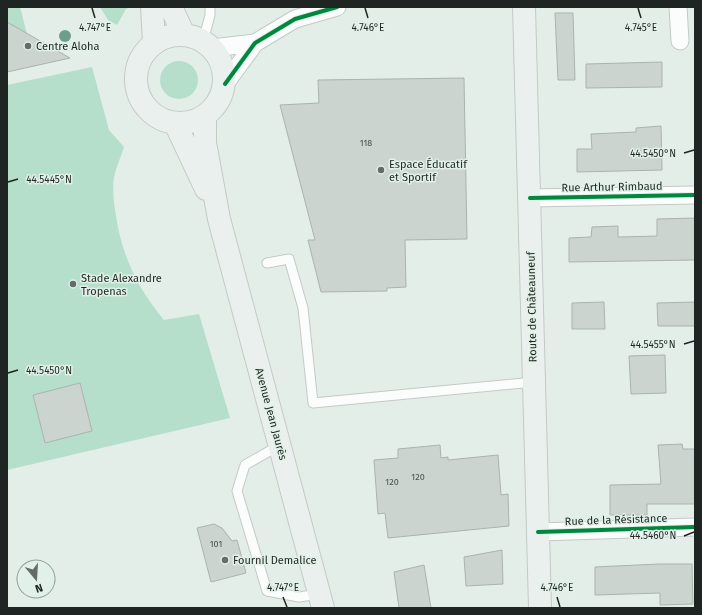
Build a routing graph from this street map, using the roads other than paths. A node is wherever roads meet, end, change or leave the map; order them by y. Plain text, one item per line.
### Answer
1 (152, 7) edge
2 (171, 7) edge
3 (210, 7) edge
4 (337, 7) edge
5 (524, 7) edge
6 (678, 7) edge
7 (199, 41) junction
8 (680, 41) dead end
9 (154, 43) junction
10 (255, 43) junction
11 (225, 84) junction
12 (205, 117) junction
13 (175, 123) junction
14 (695, 195) edge
15 (530, 198) junction
16 (219, 219) junction
17 (267, 263) dead end
18 (534, 382) junction
19 (280, 445) junction
20 (695, 527) edge
21 (538, 532) junction
22 (321, 601) edge
23 (540, 608) edge

1 - 9 main road
2 - 7 main road
3 - 7 lane
4 - 10 street
5 - 15 main road, Route de Châteauneuf
6 - 8 street
7 - 9 main road
7 - 10 street
7 - 11 main road
9 - 13 main road
10 - 11 street
11 - 12 main road
12 - 13 main road
12 - 16 main road, Avenue Jean Jaurès
13 - 16 main road, Avenue Jean Jaurès
14 - 15 street, Rue Arthur Rimbaud
15 - 18 main road, Route de Châteauneuf
16 - 19 main road, Avenue Jean Jaurès
17 - 18 lane
18 - 21 main road, Route de Châteauneuf
19 - 22 main road, Avenue Jean Jaurès
19 - 22 lane
20 - 21 street, Rue de la Résistance
21 - 23 main road, Route de Châteauneuf

